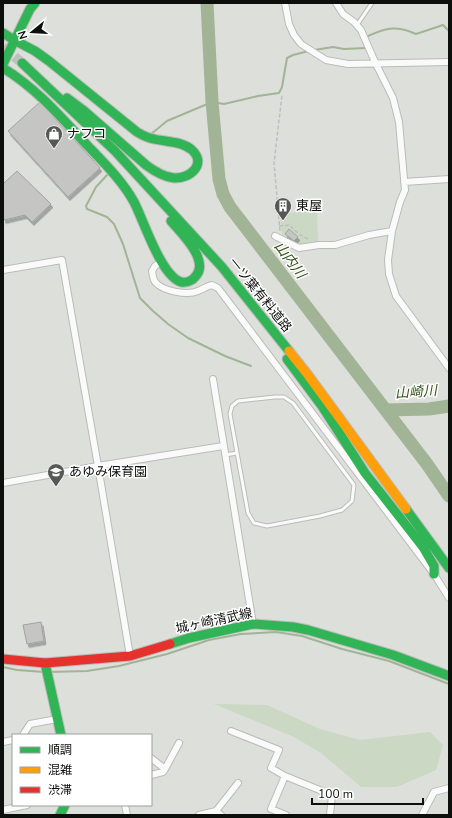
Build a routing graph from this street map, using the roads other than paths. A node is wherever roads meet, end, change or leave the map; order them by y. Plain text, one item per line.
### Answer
1 (35, 3) edge
2 (285, 3) edge
3 (336, 3) edge
4 (372, 3) edge
5 (357, 25) junction
6 (3, 33) edge
7 (14, 40) junction
8 (375, 62) junction
9 (449, 62) edge
10 (3, 64) edge
11 (3, 68) edge
12 (115, 151) junction
13 (449, 179) edge
14 (404, 182) junction
15 (392, 231) junction
16 (278, 237) road end
17 (161, 262) junction
18 (3, 270) edge
19 (256, 310) junction
20 (449, 368) edge
21 (213, 379) dead end
22 (223, 446) junction
23 (237, 454) junction
24 (225, 455) junction
25 (98, 466) junction
26 (3, 484) edge
27 (449, 568) edge
28 (434, 574) junction
29 (449, 598) edge
30 (253, 624) junction
31 (130, 656) junction
32 (3, 659) edge
33 (46, 665) junction
34 (449, 676) edge
35 (57, 719) junction
36 (231, 731) dead end
37 (24, 734) edge
38 (61, 734) edge
39 (179, 743) dead end
40 (152, 759) edge
41 (165, 769) junction
42 (152, 775) edge
43 (284, 776) junction
44 (238, 783) dead end
45 (449, 788) edge
46 (23, 806) edge
47 (64, 806) edge
48 (3, 810) edge
49 (219, 813) edge
50 (60, 815) edge
51 (199, 815) edge
52 (286, 815) edge
53 (330, 815) edge
54 (422, 815) edge

1 - 7 main road
2 - 8 street
3 - 5 street
4 - 5 lane
5 - 8 street
6 - 7 main road
7 - 10 main road
7 - 12 main road, 一ツ葉有料道路
8 - 9 street
8 - 14 street
11 - 17 main road
12 - 17 main road
12 - 19 main road, 一ツ葉有料道路
13 - 14 street
14 - 15 street
15 - 16 street
15 - 20 street
17 - 28 street
18 - 25 street
19 - 27 main road, 一ツ葉有料道路
19 - 28 main road
21 - 22 street
22 - 24 street
22 - 25 street
23 - 23 lane
23 - 24 lane
24 - 30 street
25 - 26 street
25 - 31 street
28 - 29 street
30 - 31 main road, 城ヶ崎清武線
30 - 34 main road, 城ヶ崎清武線
31 - 33 main road, 城ヶ崎清武線
32 - 33 main road, 城ヶ崎清武線
33 - 35 main road
35 - 37 street
35 - 38 main road
36 - 43 street
39 - 41 street
40 - 41 street
41 - 42 street
43 - 52 street
43 - 53 street
44 - 49 street
45 - 54 street
46 - 48 street
47 - 50 main road
49 - 51 street

